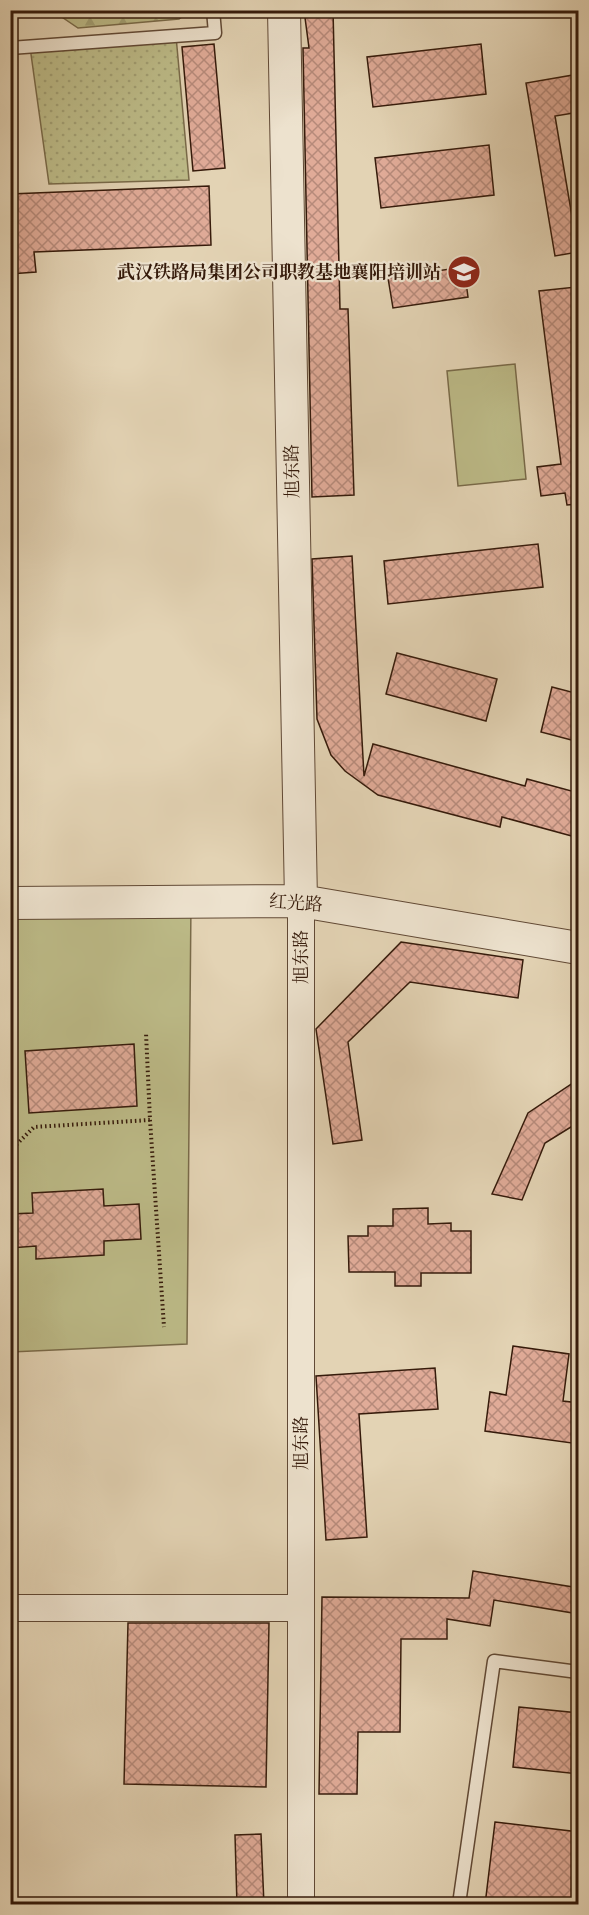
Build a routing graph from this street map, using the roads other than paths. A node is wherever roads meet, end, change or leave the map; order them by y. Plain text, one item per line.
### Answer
1 (213, 10) edge
2 (284, 10) edge
3 (10, 48) edge
4 (301, 901) junction
5 (10, 903) edge
6 (579, 948) edge
7 (10, 1608) edge
8 (301, 1608) junction
9 (579, 1672) edge
10 (301, 1905) edge
11 (459, 1905) edge

1 - 3 lane
2 - 4 street, 旭东路
4 - 5 street, 红光路
4 - 6 street, 红光路
4 - 8 street, 旭东路
7 - 8 street
8 - 10 street, 旭东路
9 - 11 lane

